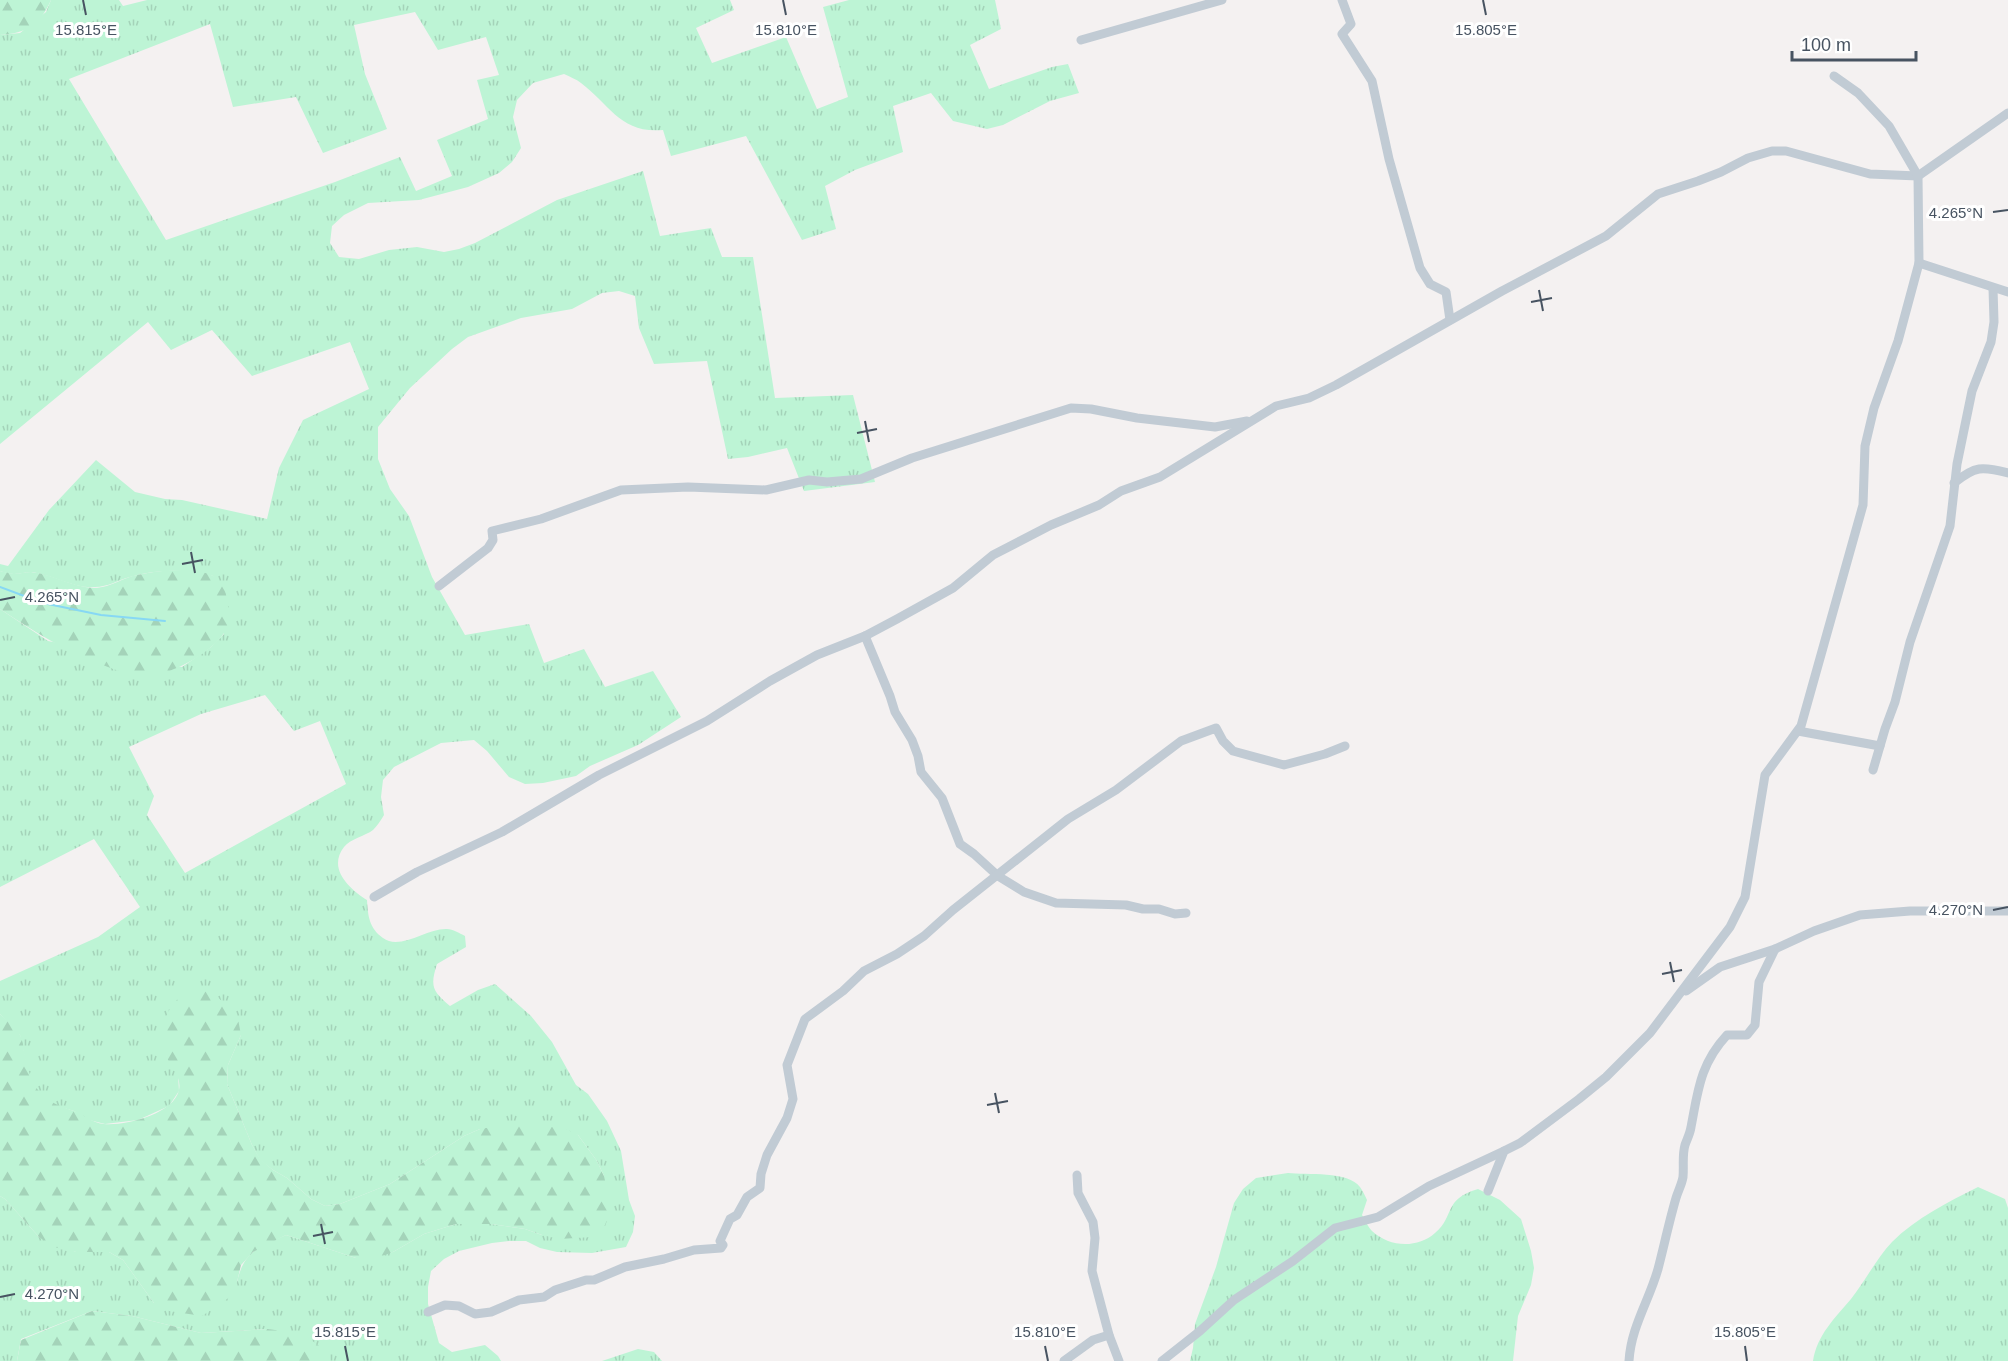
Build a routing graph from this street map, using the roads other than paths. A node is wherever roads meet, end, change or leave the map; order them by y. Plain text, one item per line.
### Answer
1 (1222, 0) edge
2 (1342, 0) edge
3 (1081, 40) dead end
4 (1834, 76) dead end
5 (2008, 113) edge
6 (1918, 176) junction
7 (1919, 263) junction
8 (1993, 288) junction
9 (2008, 292) edge
10 (1450, 320) junction
11 (1252, 420) junction
12 (2008, 473) edge
13 (1954, 483) junction
14 (439, 586) dead end
15 (865, 636) junction
16 (1798, 731) junction
17 (1345, 746) dead end
18 (1880, 747) junction
19 (1873, 770) dead end
20 (998, 876) junction
21 (374, 897) dead end
22 (2008, 911) edge
23 (1186, 913) dead end
24 (1775, 949) junction
25 (1677, 998) junction
26 (1504, 1151) junction
27 (1077, 1175) dead end
28 (1488, 1191) dead end
29 (428, 1312) dead end
30 (1109, 1335) junction
31 (1064, 1361) edge
32 (1119, 1361) edge
33 (1162, 1361) edge
34 (1629, 1361) edge

1 - 3 street
2 - 10 street
4 - 6 street
5 - 6 street
6 - 7 street
6 - 10 street
7 - 8 street
7 - 16 street
8 - 9 street
8 - 13 street
10 - 11 street
11 - 14 street
11 - 15 street
12 - 13 street
13 - 18 street
15 - 20 street
15 - 21 street
16 - 18 street
16 - 25 street
17 - 20 street
18 - 19 street
20 - 23 street
20 - 29 street
22 - 24 street
24 - 25 street
24 - 34 street
25 - 26 street
26 - 28 street
26 - 33 street
27 - 30 street
30 - 31 street
30 - 32 street

